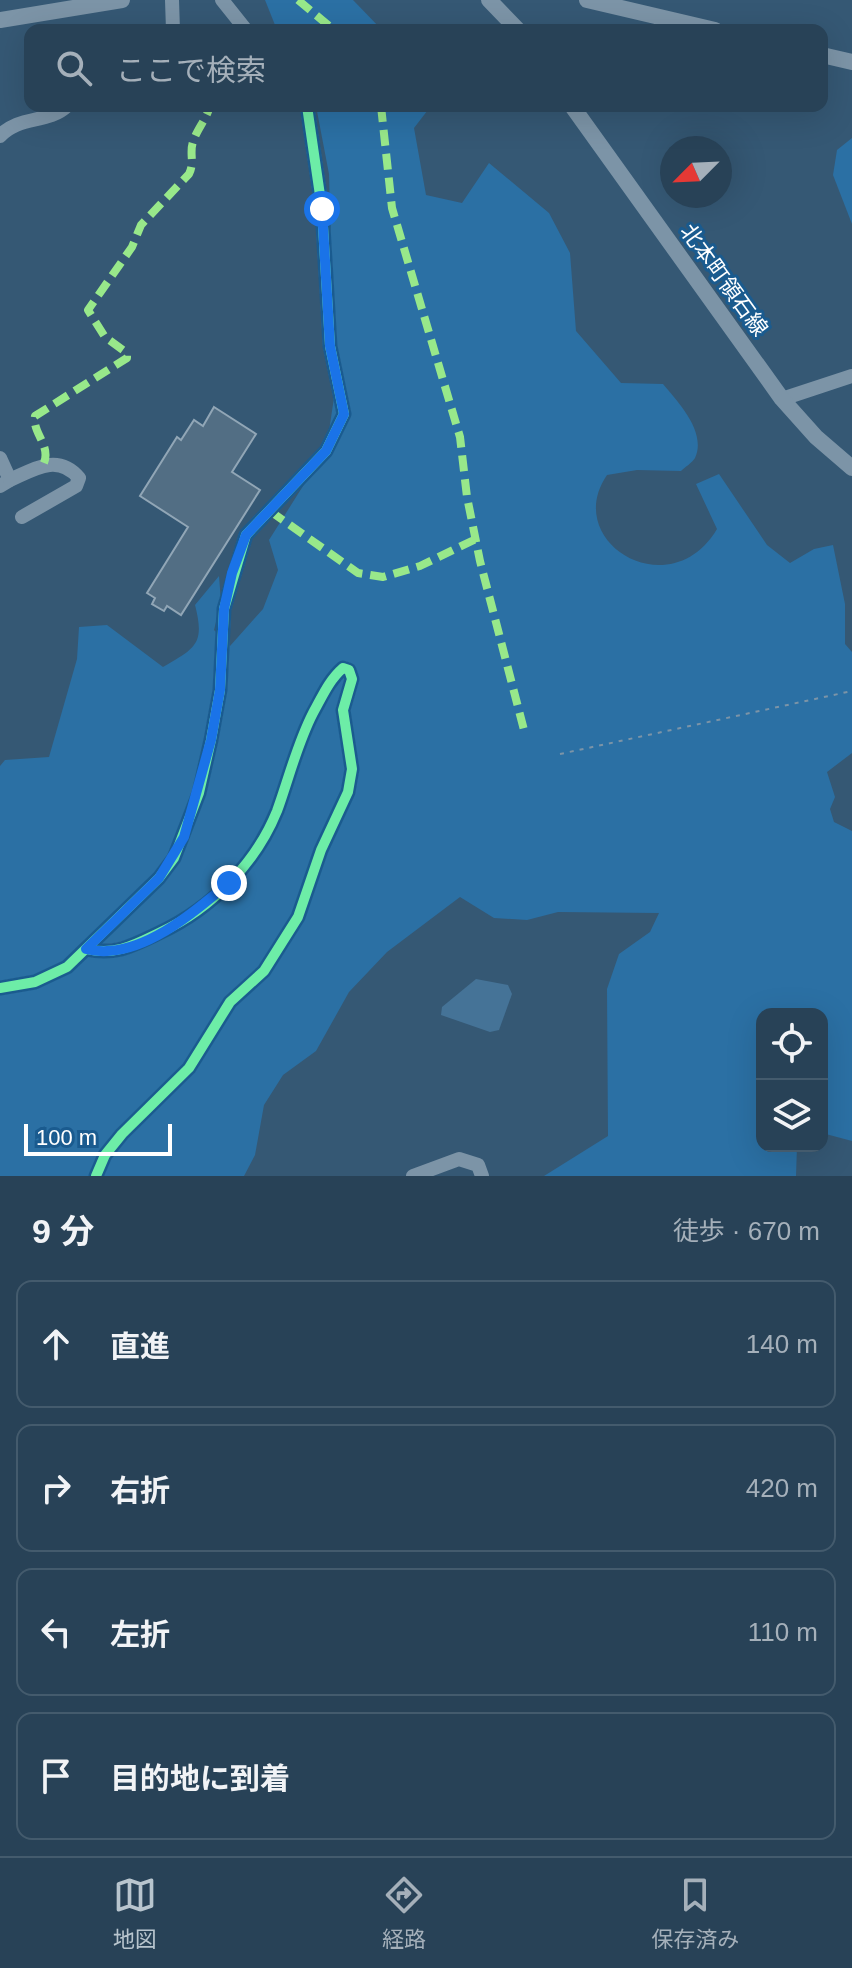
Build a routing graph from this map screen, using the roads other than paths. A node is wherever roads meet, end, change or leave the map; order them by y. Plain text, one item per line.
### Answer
1 (122, 0) edge
2 (172, 0) edge
3 (222, 0) edge
4 (489, 0) edge
5 (587, 0) edge
6 (0, 20) edge
7 (173, 24) edge
8 (241, 24) edge
9 (512, 24) edge
10 (689, 24) edge
11 (828, 56) edge
12 (852, 62) edge
13 (58, 112) edge
14 (308, 112) edge
15 (576, 112) edge
16 (0, 136) edge
17 (852, 376) edge
18 (782, 399) junction
19 (0, 458) edge
20 (852, 468) edge
21 (5, 483) edge
22 (22, 517) dead end
23 (86, 949) junction
24 (0, 988) edge
25 (96, 1176) edge
26 (413, 1176) edge
27 (482, 1176) edge

1 - 6 main road
2 - 7 street
3 - 8 street
4 - 9 main road
5 - 10 main road
11 - 12 main road
13 - 16 street
14 - 23 street
15 - 18 main road, 北本町領石線
17 - 18 street
18 - 20 main road, 北本町領石線
19 - 21 street
21 - 22 street
23 - 24 street
23 - 25 street
26 - 27 street

